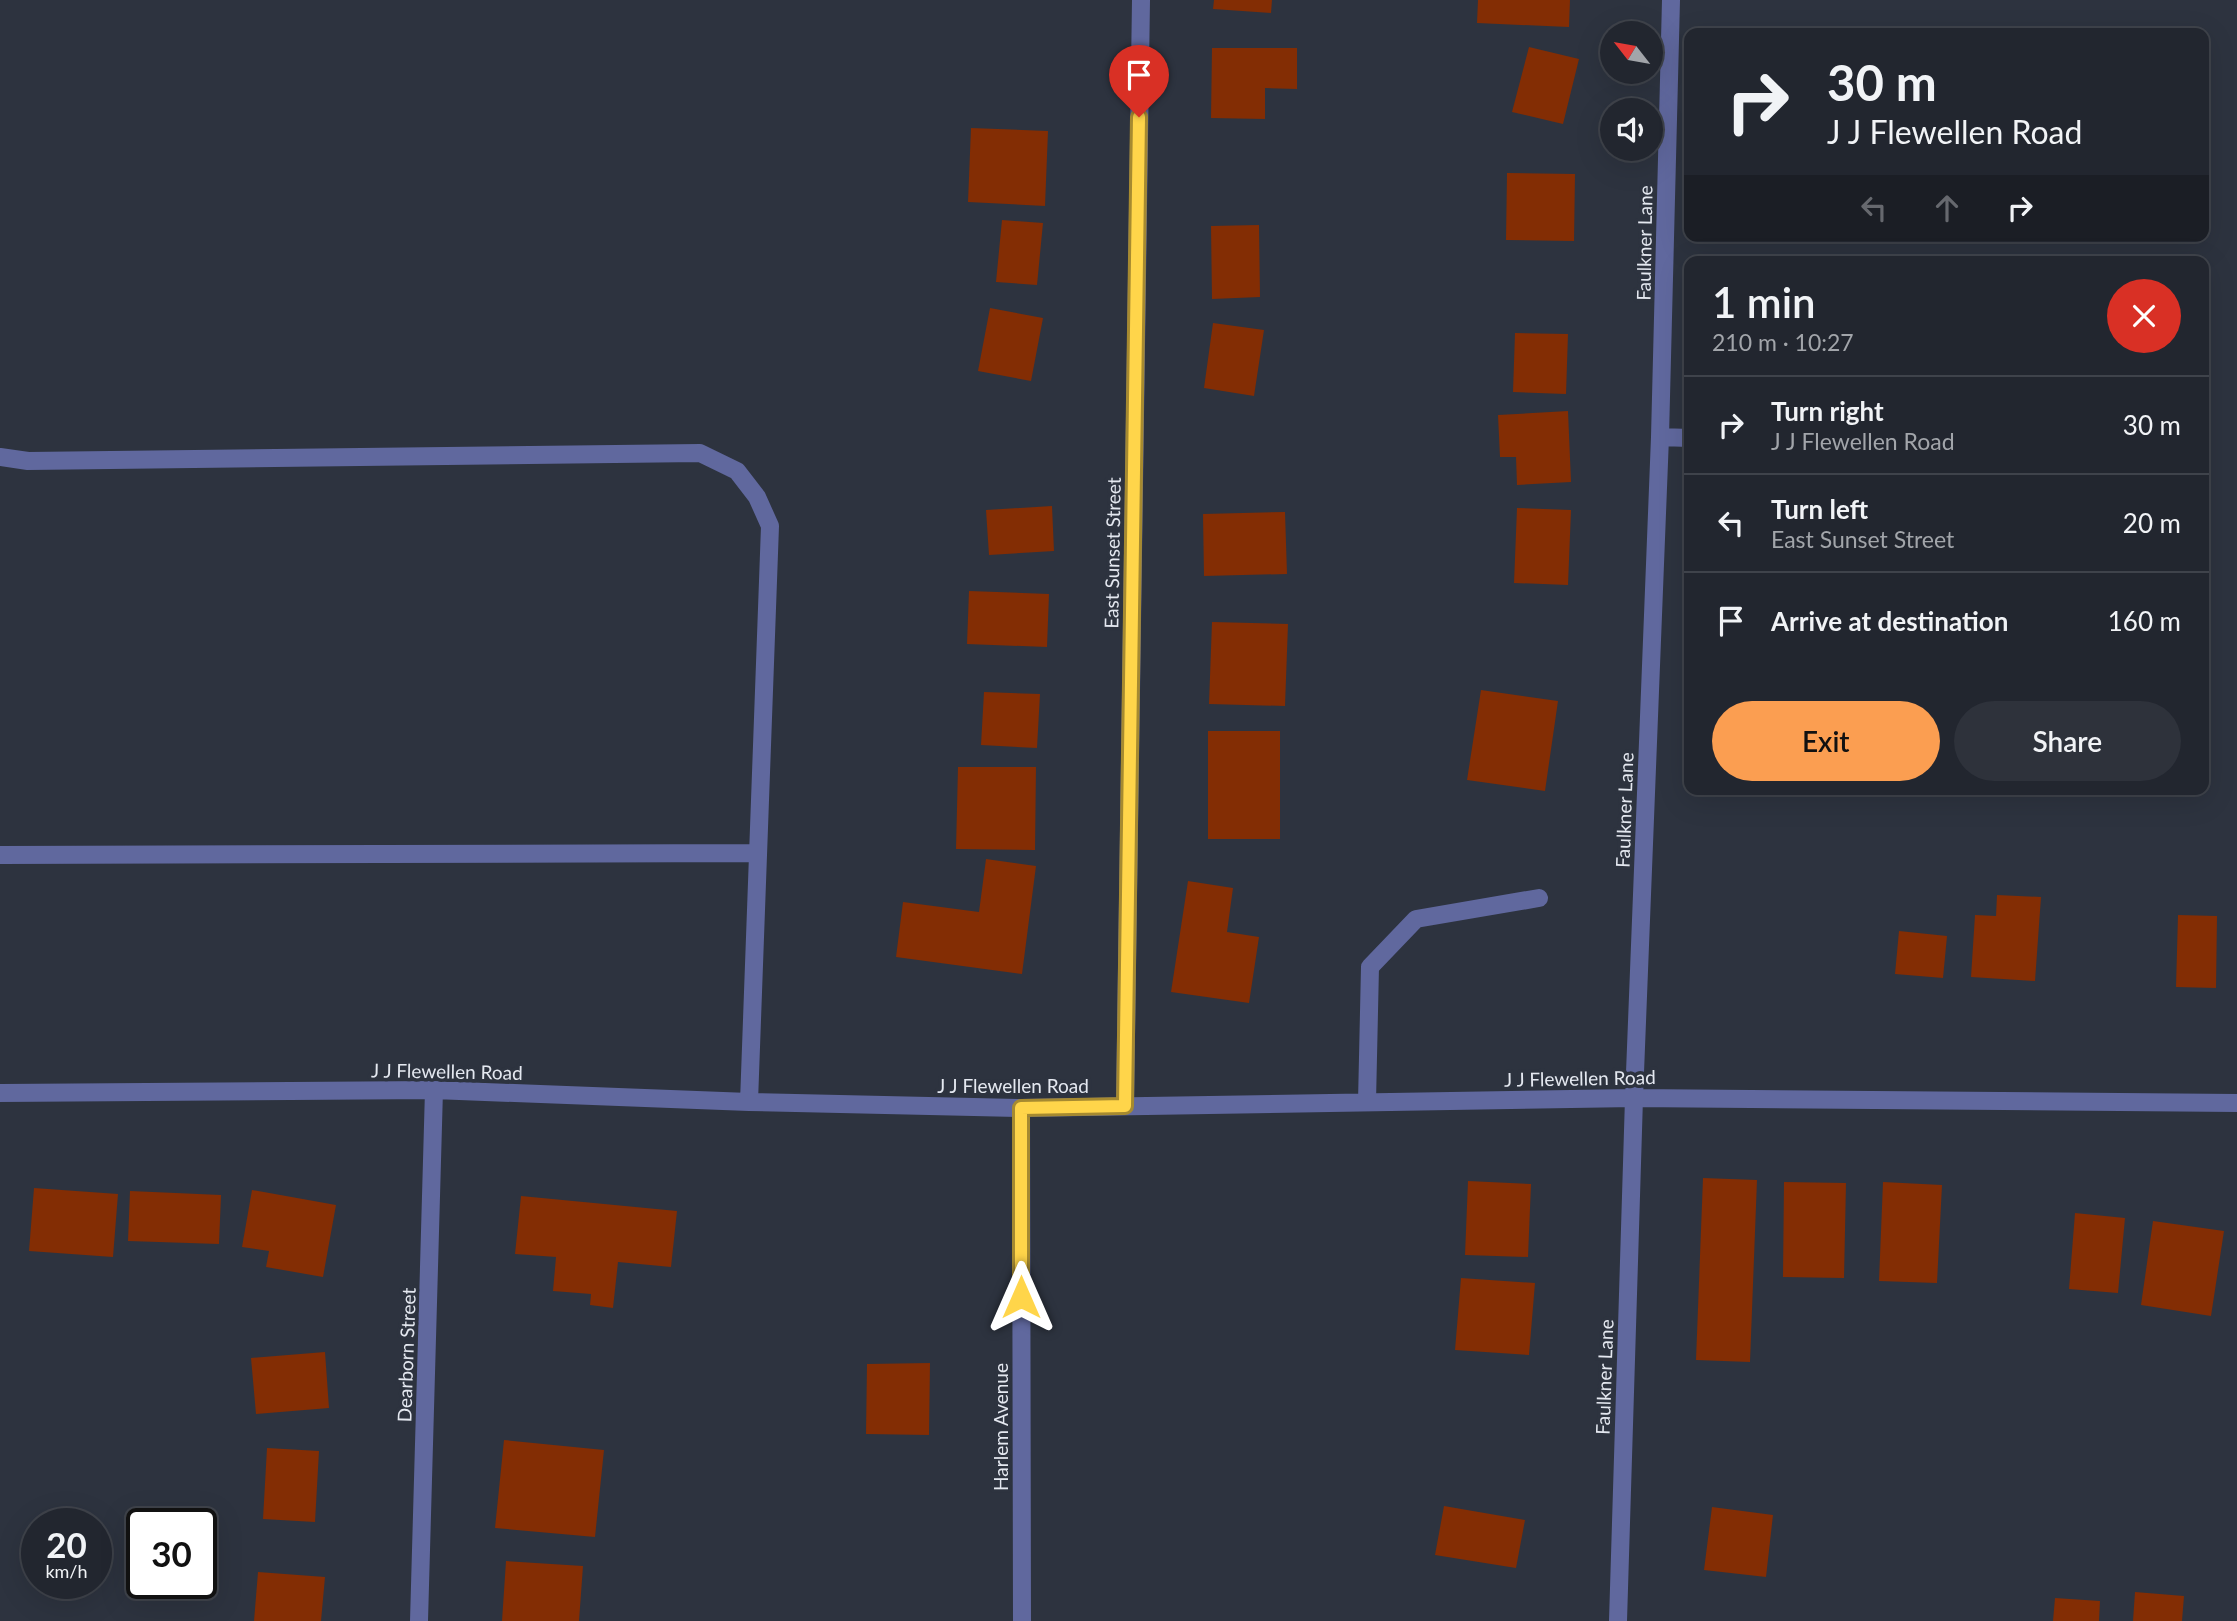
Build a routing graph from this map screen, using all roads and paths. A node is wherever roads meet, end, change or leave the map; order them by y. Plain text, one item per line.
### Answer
1 (1140, 0) edge
2 (1671, 0) edge
3 (1660, 438) junction
4 (1684, 438) edge
5 (0, 457) edge
6 (758, 853) junction
7 (0, 855) edge
8 (1539, 898) dead end
9 (434, 1090) junction
10 (0, 1093) edge
11 (1634, 1098) junction
12 (749, 1102) junction
13 (1367, 1102) junction
14 (2237, 1103) edge
15 (1125, 1106) junction
16 (1021, 1108) junction
17 (419, 1621) edge
18 (1022, 1621) edge
19 (1618, 1621) edge

1 - 15 street, East Sunset Street
2 - 3 street, Faulkner Lane
3 - 4 street
3 - 11 street, Faulkner Lane
5 - 6 street
6 - 7 street
6 - 12 street
8 - 13 street
9 - 10 street, J J Flewellen Road
9 - 12 street, J J Flewellen Road
9 - 17 street, Dearborn Street
11 - 13 street, J J Flewellen Road
11 - 14 street, J J Flewellen Road
11 - 19 street, Faulkner Lane
12 - 16 street, J J Flewellen Road
13 - 15 street, J J Flewellen Road
15 - 16 street, J J Flewellen Road
16 - 18 street, Harlem Avenue

